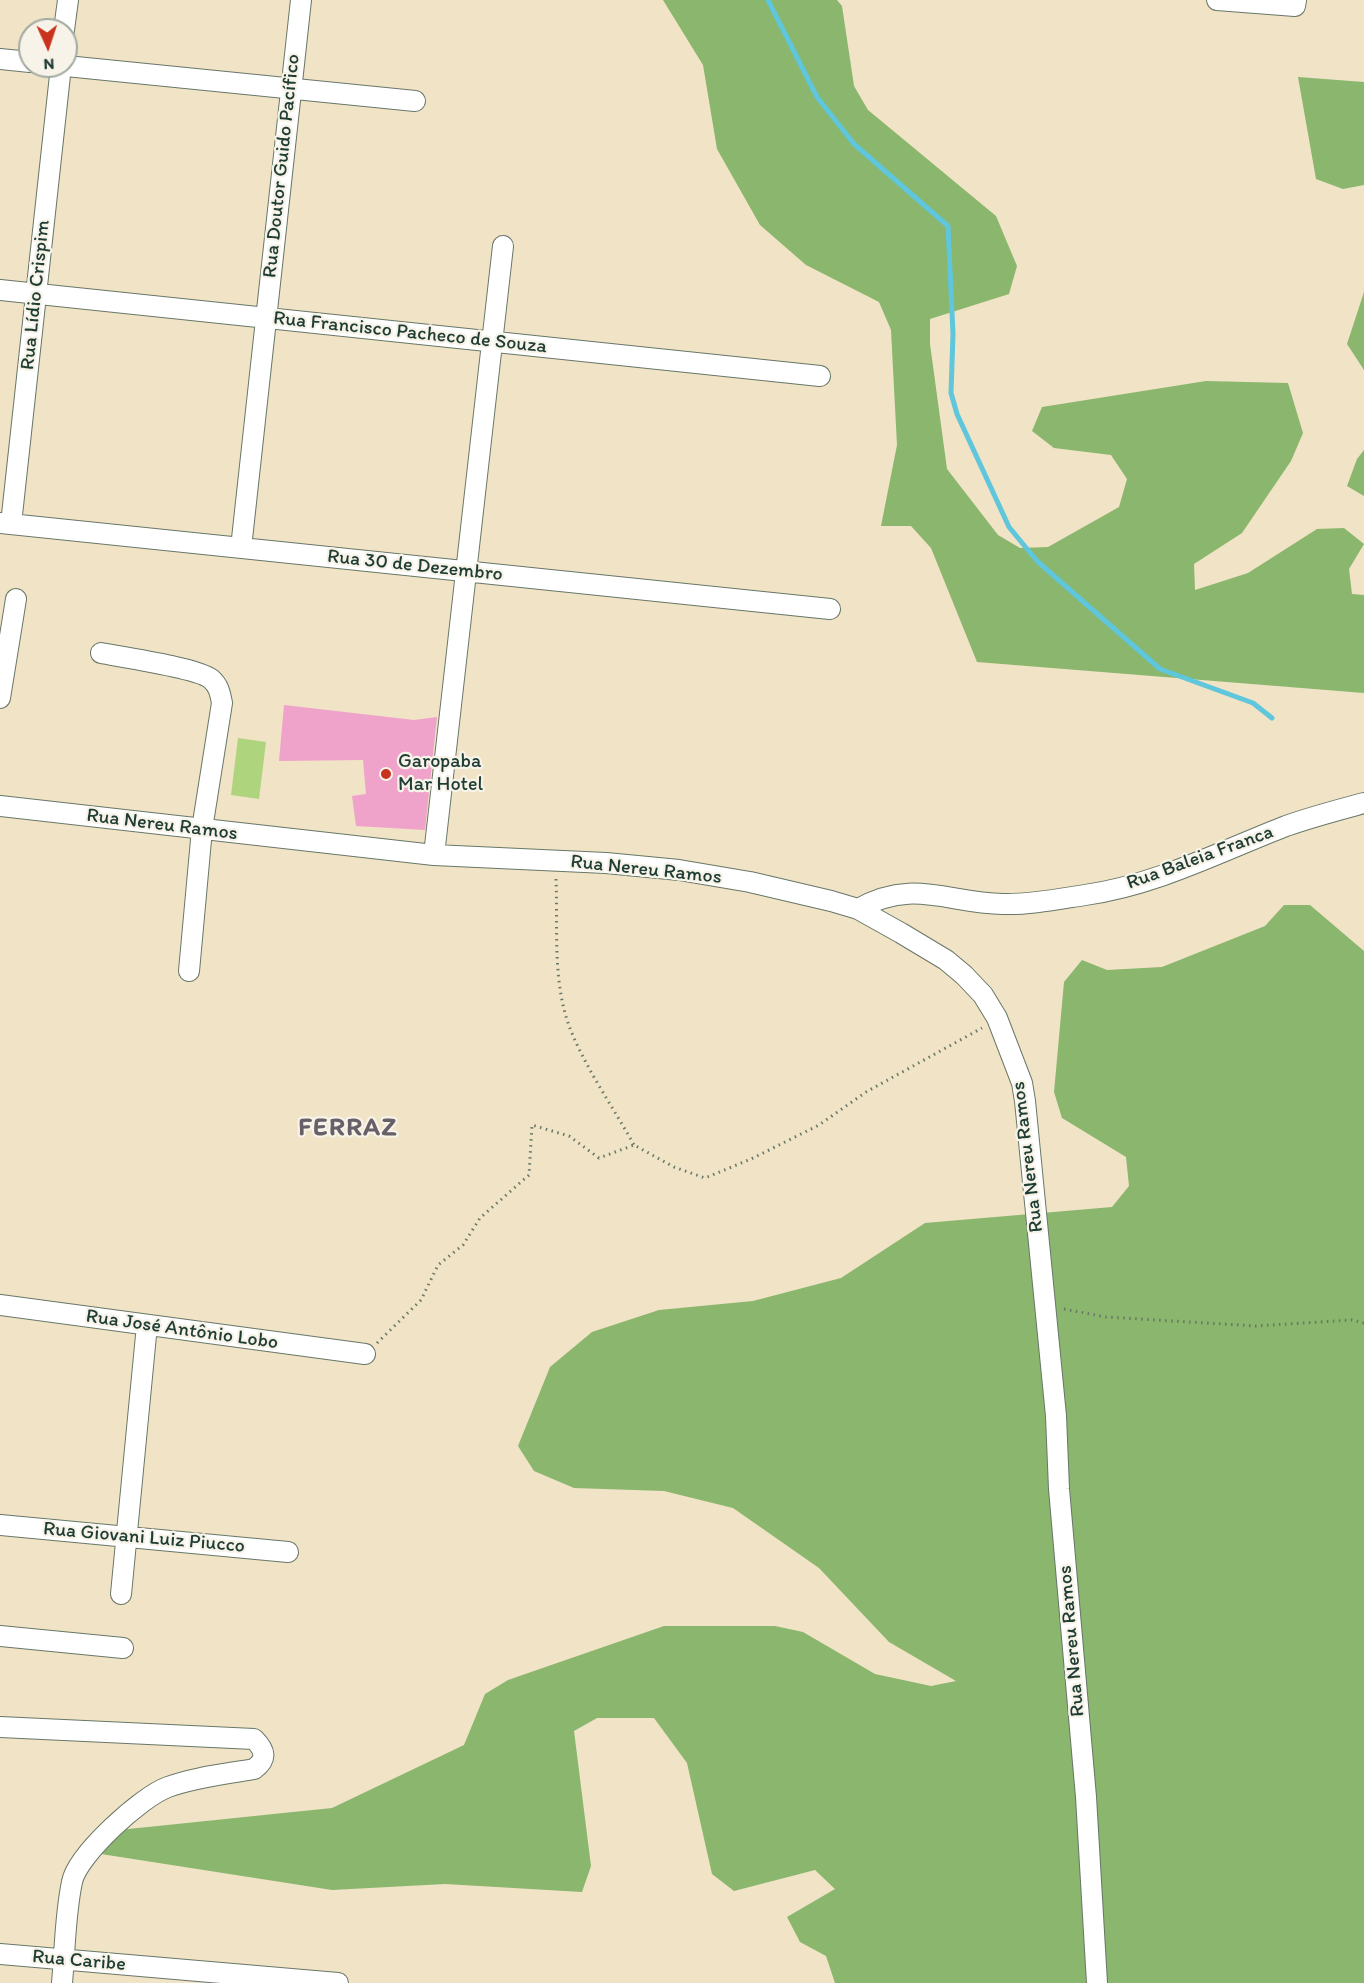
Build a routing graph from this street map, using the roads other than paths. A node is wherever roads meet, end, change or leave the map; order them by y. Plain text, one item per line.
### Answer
1 (68, 0) edge
2 (301, 0) edge
3 (1217, 0) edge
4 (1296, 3) edge
5 (66, 18) edge
6 (0, 59) edge
7 (18, 61) edge
8 (78, 67) edge
9 (59, 78) edge
10 (291, 89) junction
11 (414, 101) dead end
12 (502, 246) dead end
13 (0, 290) edge
14 (36, 294) junction
15 (266, 318) junction
16 (492, 342) junction
17 (820, 376) dead end
18 (5, 523) edge
19 (240, 548) junction
20 (466, 572) junction
21 (16, 599) dead end
22 (830, 609) dead end
23 (4, 648) edge
24 (101, 653) dead end
25 (0, 698) edge
26 (1364, 803) edge
27 (0, 806) edge
28 (202, 829) junction
29 (434, 855) junction
30 (858, 909) junction
31 (189, 971) dead end
32 (0, 1305) edge
33 (147, 1325) junction
34 (364, 1354) road end
35 (0, 1525) edge
36 (127, 1537) junction
37 (288, 1552) dead end
38 (121, 1594) dead end
39 (0, 1636) edge
40 (123, 1648) dead end
41 (0, 1727) edge
42 (0, 1954) edge
43 (64, 1959) junction
44 (62, 1983) edge
45 (338, 1983) edge
46 (1097, 1983) edge

1 - 5 street
2 - 10 street, Rua Doutor Guido Pacífico
3 - 4 street
6 - 7 street
8 - 10 street
9 - 14 street, Rua Lídio Crispim
10 - 11 street
10 - 15 street, Rua Doutor Guido Pacífico
12 - 16 street
13 - 14 street, Rua Francisco Pacheco de Souza
14 - 15 street, Rua Francisco Pacheco de Souza
14 - 18 street, Rua Lídio Crispim
15 - 16 street, Rua Francisco Pacheco de Souza
15 - 19 street, Rua Doutor Guido Pacífico
16 - 17 street, Rua Francisco Pacheco de Souza
16 - 20 street
18 - 19 street, Rua 30 de Dezembro
19 - 20 street, Rua 30 de Dezembro
20 - 22 street, Rua 30 de Dezembro
20 - 29 street
21 - 23 street
23 - 25 street
24 - 28 street
26 - 30 street, Rua Baleia Franca
27 - 28 street, Rua Nereu Ramos
28 - 29 street, Rua Nereu Ramos
28 - 31 street
29 - 30 street, Rua Nereu Ramos
30 - 46 street, Rua Nereu Ramos
32 - 33 street, Rua José Antônio Lobo
33 - 34 street, Rua José Antônio Lobo
33 - 36 street
35 - 36 street, Rua Giovani Luiz Piucco
36 - 37 street, Rua Giovani Luiz Piucco
36 - 38 street
39 - 40 street
41 - 43 street
42 - 43 street, Rua Caribe
43 - 44 street
43 - 45 street, Rua Caribe

